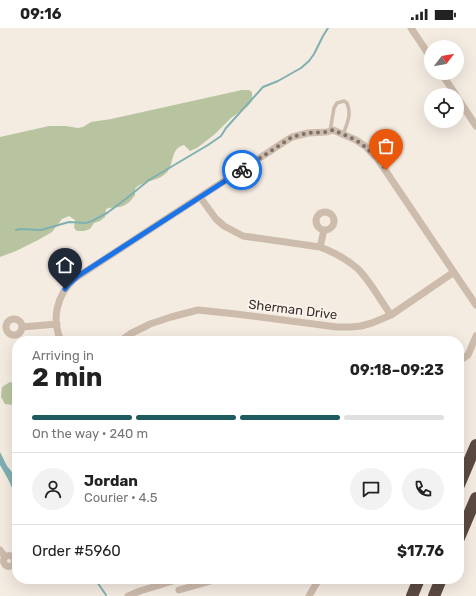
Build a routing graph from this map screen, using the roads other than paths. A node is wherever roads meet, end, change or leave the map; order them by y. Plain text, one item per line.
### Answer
1 (411, 28) edge
2 (424, 48) edge
3 (464, 108) edge
4 (476, 126) edge
5 (330, 131) junction
6 (341, 134) junction
7 (200, 197) junction
8 (324, 230) dead end
9 (320, 247) junction
10 (454, 272) junction
11 (476, 305) edge
12 (391, 315) junction
13 (57, 324) junction
14 (22, 327) dead end
15 (60, 336) edge
16 (127, 336) edge
17 (476, 336) edge
18 (464, 358) edge
19 (476, 445) edge
20 (464, 473) edge
21 (476, 498) edge
22 (464, 526) edge
23 (0, 550) edge
24 (5, 557) dead end
25 (163, 584) edge
26 (204, 584) edge
27 (316, 584) edge
28 (417, 584) edge
29 (440, 584) edge
30 (180, 593) edge
31 (128, 596) edge
32 (309, 596) edge
33 (412, 596) edge
34 (435, 596) edge

1 - 2 street
3 - 4 street
5 - 6 street
5 - 6 lane
5 - 7 street
6 - 10 street
7 - 9 street
7 - 13 street
8 - 9 street
9 - 12 street
10 - 11 street
10 - 12 street, Sherman Drive
12 - 16 street, Sherman Drive
13 - 14 street
13 - 15 street
17 - 18 street
19 - 20 highway
21 - 22 highway
23 - 24 street
25 - 31 street
26 - 30 street
27 - 32 street
28 - 33 highway
29 - 34 highway

